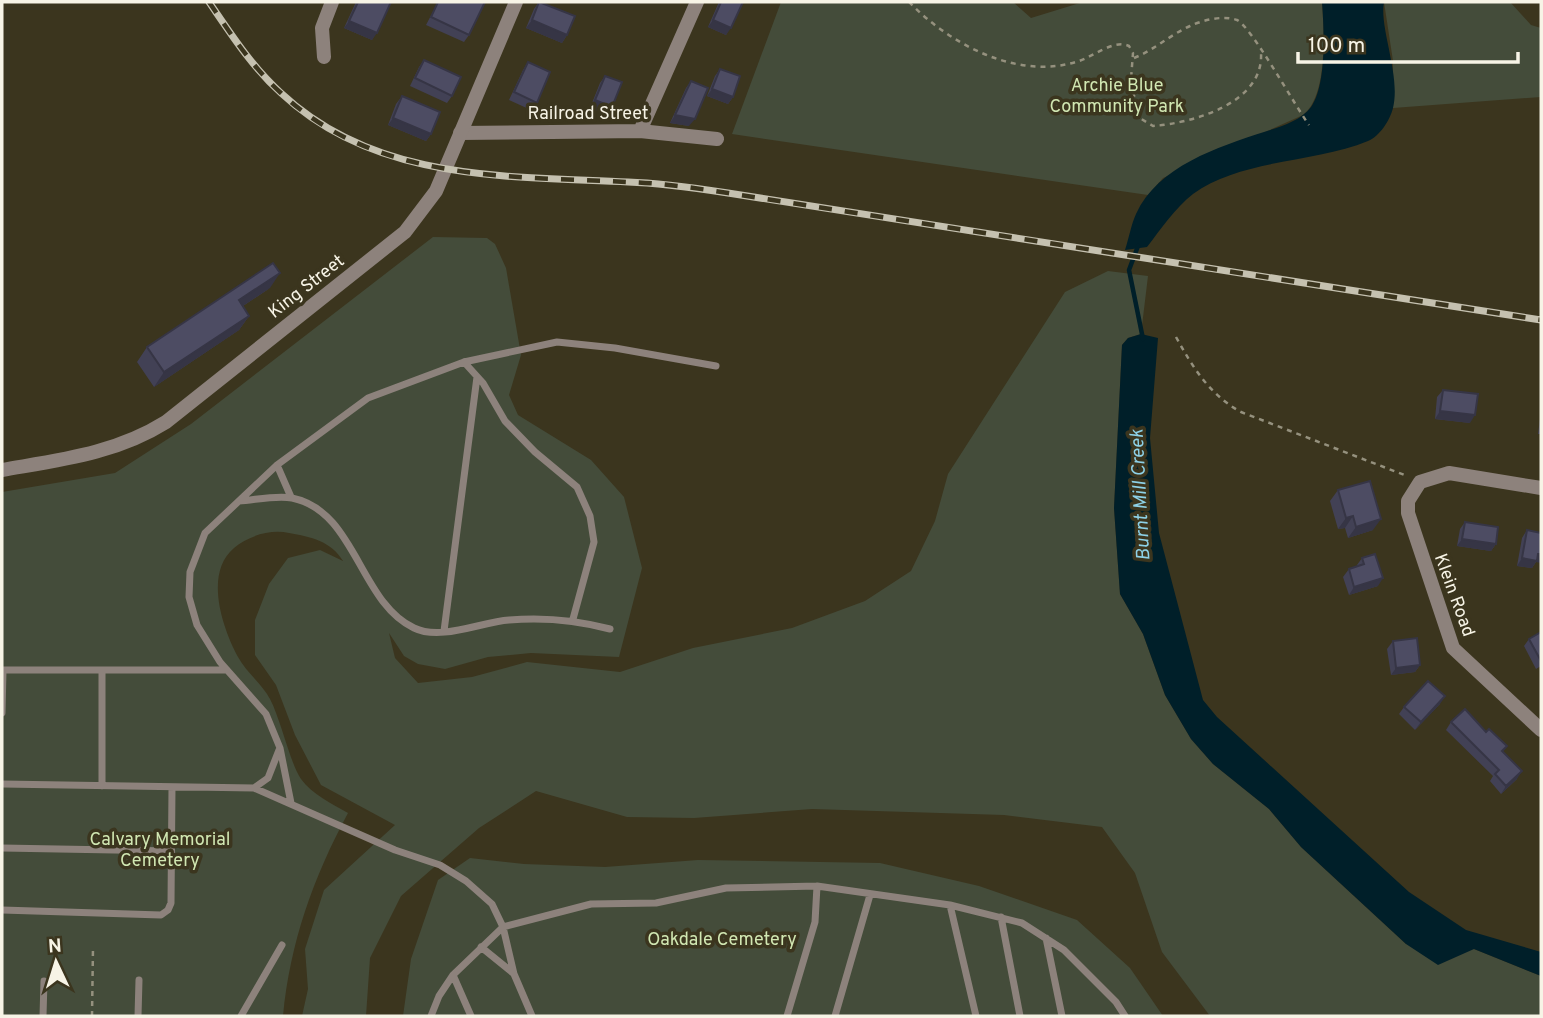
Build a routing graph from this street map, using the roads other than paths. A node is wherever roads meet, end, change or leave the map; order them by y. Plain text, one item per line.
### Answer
1 (332, 2) edge
2 (516, 2) edge
3 (697, 2) edge
4 (324, 57) dead end
5 (640, 131) junction
6 (460, 133) junction
7 (717, 139) dead end
8 (464, 362) junction
9 (716, 366) dead end
10 (477, 377) junction
11 (277, 465) junction
12 (2, 470) edge
13 (1541, 488) edge
14 (291, 497) junction
15 (238, 501) junction
16 (573, 619) junction
17 (610, 629) dead end
18 (444, 631) junction
19 (102, 670) junction
20 (227, 670) junction
21 (2, 713) edge
22 (1541, 730) edge
23 (280, 748) junction
24 (2, 784) edge
25 (102, 786) junction
26 (172, 787) junction
27 (254, 788) junction
28 (291, 803) junction
29 (2, 848) edge
30 (171, 851) junction
31 (817, 886) junction
32 (870, 895) junction
33 (950, 905) junction
34 (2, 910) edge
35 (1002, 917) junction
36 (503, 927) junction
37 (1046, 938) junction
38 (282, 945) dead end
39 (481, 947) junction
40 (514, 974) junction
41 (453, 975) junction
42 (138, 980) dead end
43 (44, 981) dead end
44 (43, 1016) edge
45 (138, 1016) edge
46 (241, 1016) edge
47 (431, 1016) edge
48 (471, 1016) edge
49 (532, 1016) edge
50 (787, 1016) edge
51 (835, 1016) edge
52 (976, 1016) edge
53 (1020, 1016) edge
54 (1062, 1016) edge
55 (1125, 1016) edge

1 - 4 street
2 - 6 street, King Street
3 - 5 street
5 - 6 street, Railroad Street
5 - 7 street, Railroad Street
6 - 12 street, King Street
8 - 9 lane
8 - 10 lane
8 - 11 lane
10 - 16 lane
10 - 18 lane
11 - 14 lane
11 - 15 lane
13 - 22 street, Klein Road
14 - 15 lane
14 - 18 lane
15 - 20 lane
16 - 17 lane
16 - 18 lane
19 - 20 lane
19 - 21 lane
19 - 25 lane
20 - 23 lane
23 - 27 lane
23 - 28 lane
24 - 25 lane
25 - 26 lane
26 - 27 lane
26 - 30 lane
27 - 28 lane
28 - 36 lane
29 - 30 lane
30 - 34 lane
31 - 32 lane
31 - 36 lane
31 - 50 lane
32 - 33 lane
32 - 51 lane
33 - 35 lane
33 - 52 lane
35 - 37 lane
35 - 53 lane
36 - 39 lane
36 - 40 lane
37 - 54 lane
37 - 55 lane
38 - 46 lane
39 - 40 lane
39 - 41 lane
40 - 49 lane
41 - 47 lane
41 - 48 lane
42 - 45 lane
43 - 44 lane

